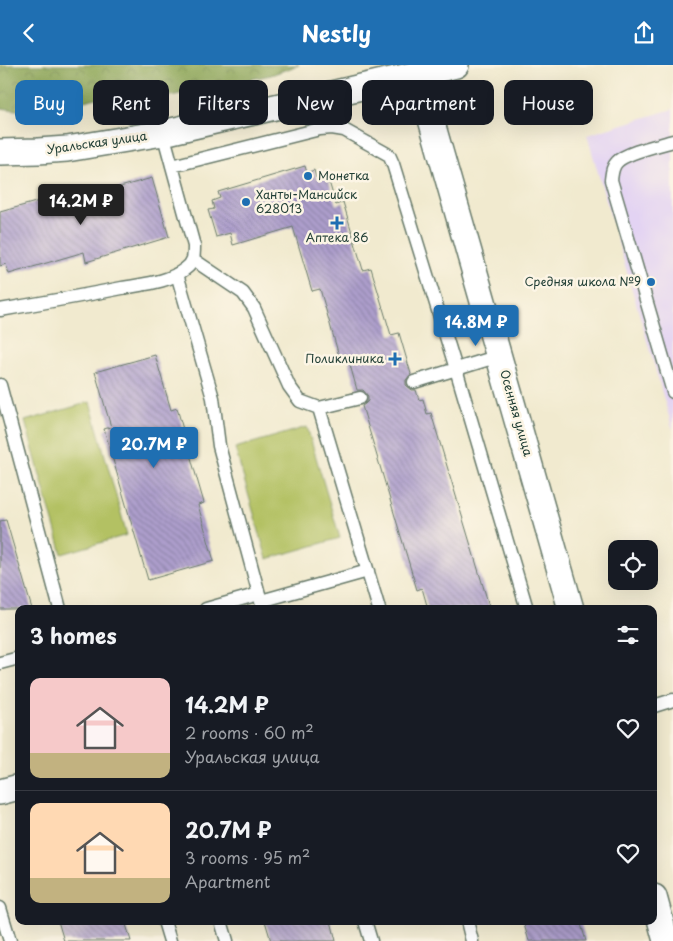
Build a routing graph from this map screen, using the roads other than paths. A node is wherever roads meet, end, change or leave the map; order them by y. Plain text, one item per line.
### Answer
1 (456, 65) edge
2 (418, 74) junction
3 (163, 133) junction
4 (673, 141) edge
5 (0, 152) edge
6 (172, 166) junction
7 (194, 260) junction
8 (177, 275) junction
9 (0, 310) edge
10 (499, 356) junction
11 (456, 369) junction
12 (414, 382) dead end
13 (0, 385) edge
14 (673, 392) edge
15 (360, 398) dead end
16 (319, 409) junction
17 (368, 571) junction
18 (261, 601) edge
19 (59, 605) edge
20 (234, 605) edge
21 (378, 605) edge
22 (526, 605) edge
23 (570, 605) edge
24 (15, 660) edge
25 (0, 663) edge
26 (673, 700) edge
27 (657, 705) edge
28 (15, 788) edge
29 (0, 792) edge
30 (657, 908) edge
31 (0, 909) edge
32 (165, 925) edge
33 (222, 925) edge
34 (366, 925) edge
35 (467, 925) edge
36 (10, 941) edge
37 (170, 941) edge
38 (227, 941) edge
39 (371, 941) edge
40 (472, 941) edge
41 (666, 941) edge

1 - 2 street, Уральская улица
2 - 3 street, Уральская улица
2 - 10 street, Осенняя улица
3 - 5 street, Уральская улица
3 - 6 lane
4 - 14 lane
6 - 7 lane
6 - 11 lane
7 - 8 lane
7 - 16 lane
8 - 9 lane
8 - 18 lane
10 - 11 lane
10 - 23 street, Осенняя улица
11 - 12 lane
11 - 22 lane
13 - 19 lane
15 - 16 lane
16 - 17 lane
17 - 18 lane
17 - 21 lane
18 - 20 lane
24 - 25 lane
26 - 27 lane
28 - 29 street
30 - 41 street
31 - 36 lane
32 - 37 lane
33 - 38 lane
34 - 39 lane
35 - 40 lane

